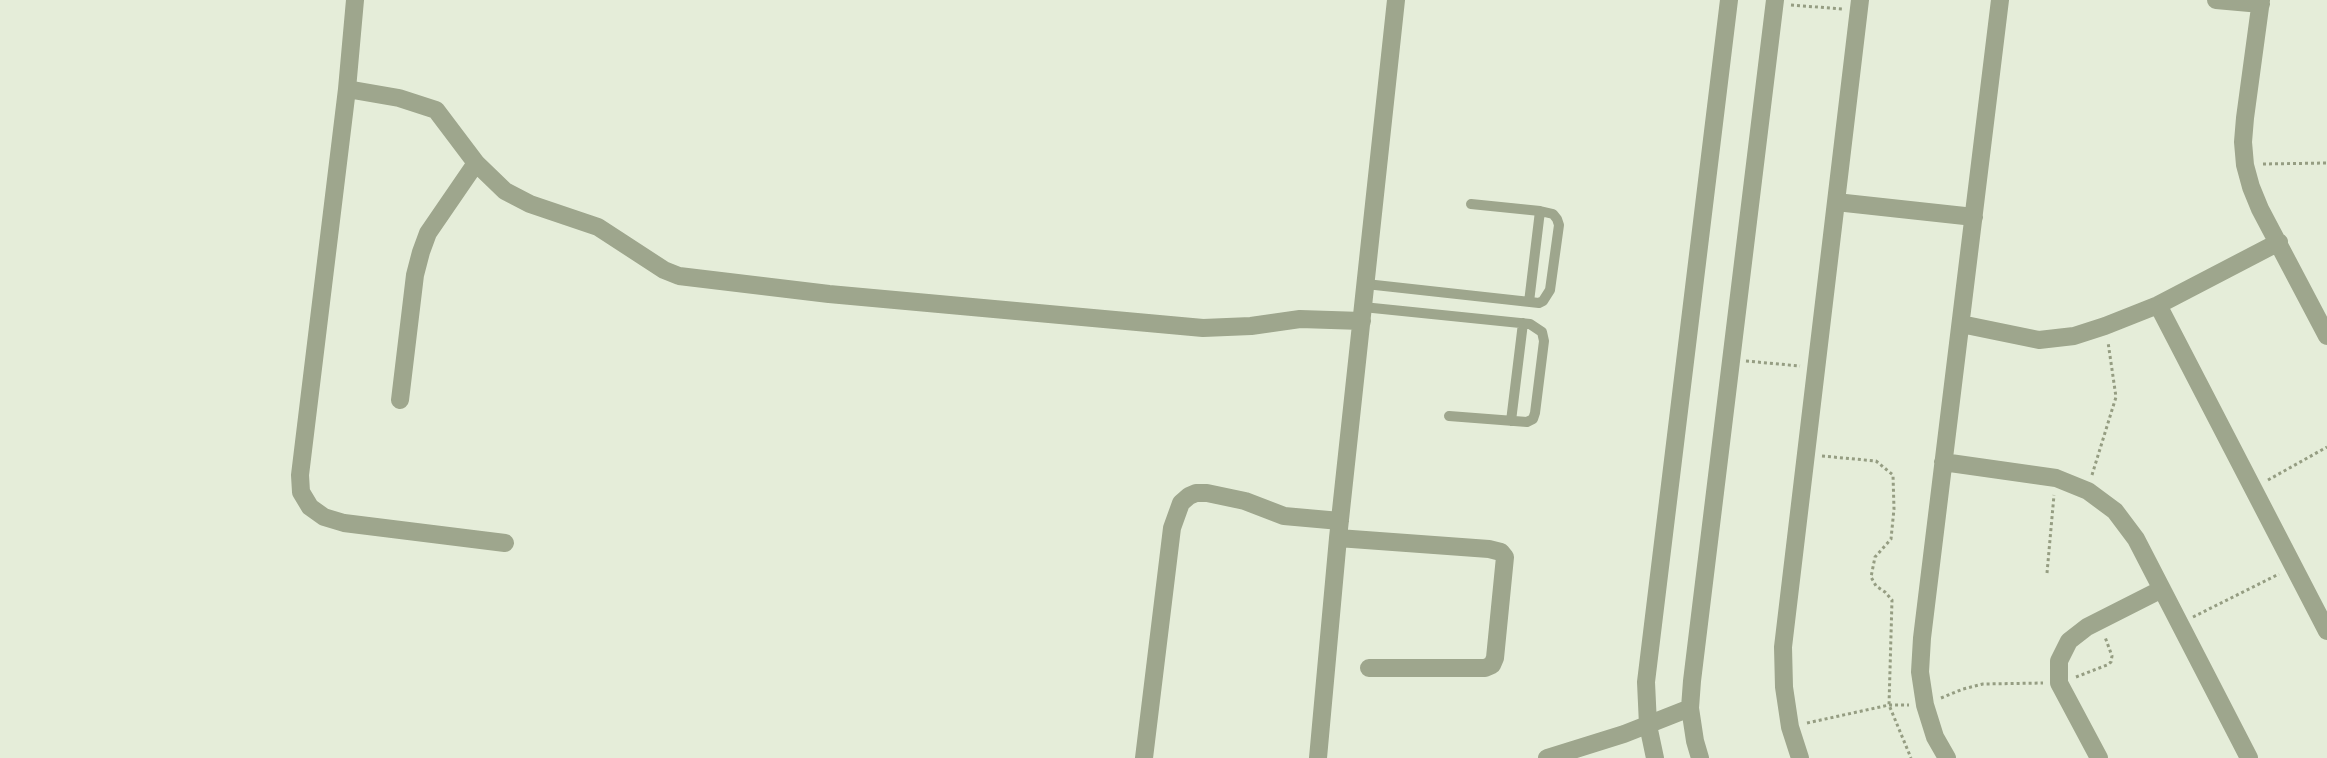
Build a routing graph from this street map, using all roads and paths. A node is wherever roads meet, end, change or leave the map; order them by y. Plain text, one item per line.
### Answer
1 (355, 0) edge
2 (1396, 0) edge
3 (1729, 0) edge
4 (2000, 0) edge
5 (2216, 0) edge
6 (1775, 2) edge
7 (2261, 2) edge
8 (1859, 5) edge
9 (347, 89) junction
10 (476, 163) junction
11 (2327, 163) edge
12 (2245, 165) junction
13 (1836, 202) junction
14 (1471, 204) dead end
15 (1540, 212) junction
16 (1974, 217) junction
17 (2279, 242) junction
18 (1366, 284) junction
19 (1529, 302) junction
20 (2158, 305) junction
21 (1362, 314) junction
22 (1523, 323) junction
23 (1961, 324) junction
24 (2104, 326) junction
25 (2327, 336) edge
26 (1731, 360) junction
27 (1816, 367) junction
28 (400, 400) dead end
29 (1449, 417) dead end
30 (1511, 421) junction
31 (2327, 447) edge
32 (1806, 455) junction
33 (1943, 462) junction
34 (2056, 478) junction
35 (2253, 489) junction
36 (2088, 491) junction
37 (1339, 530) junction
38 (505, 543) dead end
39 (2294, 567) junction
40 (2047, 573) dead end
41 (2162, 589) junction
42 (2099, 621) junction
43 (2180, 623) junction
44 (2327, 631) edge
45 (1369, 668) dead end
46 (2059, 683) junction
47 (1888, 705) junction
48 (1924, 705) junction
49 (1690, 708) junction
50 (1648, 725) junction
51 (1790, 727) junction
52 (1144, 758) edge
53 (1318, 758) edge
54 (1547, 758) edge
55 (1655, 758) edge
56 (1700, 758) edge
57 (1800, 758) edge
58 (1911, 758) edge
59 (1947, 758) edge
60 (2099, 758) edge
61 (2249, 758) edge

1 - 9 street
2 - 18 street
3 - 50 street
4 - 16 street
5 - 7 street
6 - 8 path
6 - 26 street
7 - 12 street
8 - 13 street
9 - 10 street
9 - 38 street
10 - 21 street
10 - 28 street
11 - 12 path
12 - 17 street
13 - 16 street
13 - 27 street
14 - 15 lane
15 - 19 lane
15 - 19 lane
16 - 23 street
17 - 20 street
17 - 25 street
18 - 19 lane
18 - 21 street
20 - 24 street
20 - 35 street
21 - 22 lane
21 - 37 street
22 - 30 lane
22 - 30 lane
23 - 24 street
23 - 33 street
24 - 36 path
26 - 27 path
26 - 49 street
27 - 32 street
29 - 30 lane
31 - 35 path
32 - 47 path
32 - 51 street
33 - 34 street
33 - 48 street
34 - 36 street
34 - 40 path
35 - 39 street
36 - 41 street
37 - 45 street
37 - 52 street
37 - 53 street
39 - 43 path
39 - 44 street
41 - 42 street
41 - 43 street
42 - 46 street
42 - 46 path
43 - 61 street
46 - 48 path
46 - 60 street
47 - 51 path
47 - 58 path
48 - 59 street
49 - 50 street
49 - 56 street
50 - 54 street
50 - 55 street
51 - 57 street

